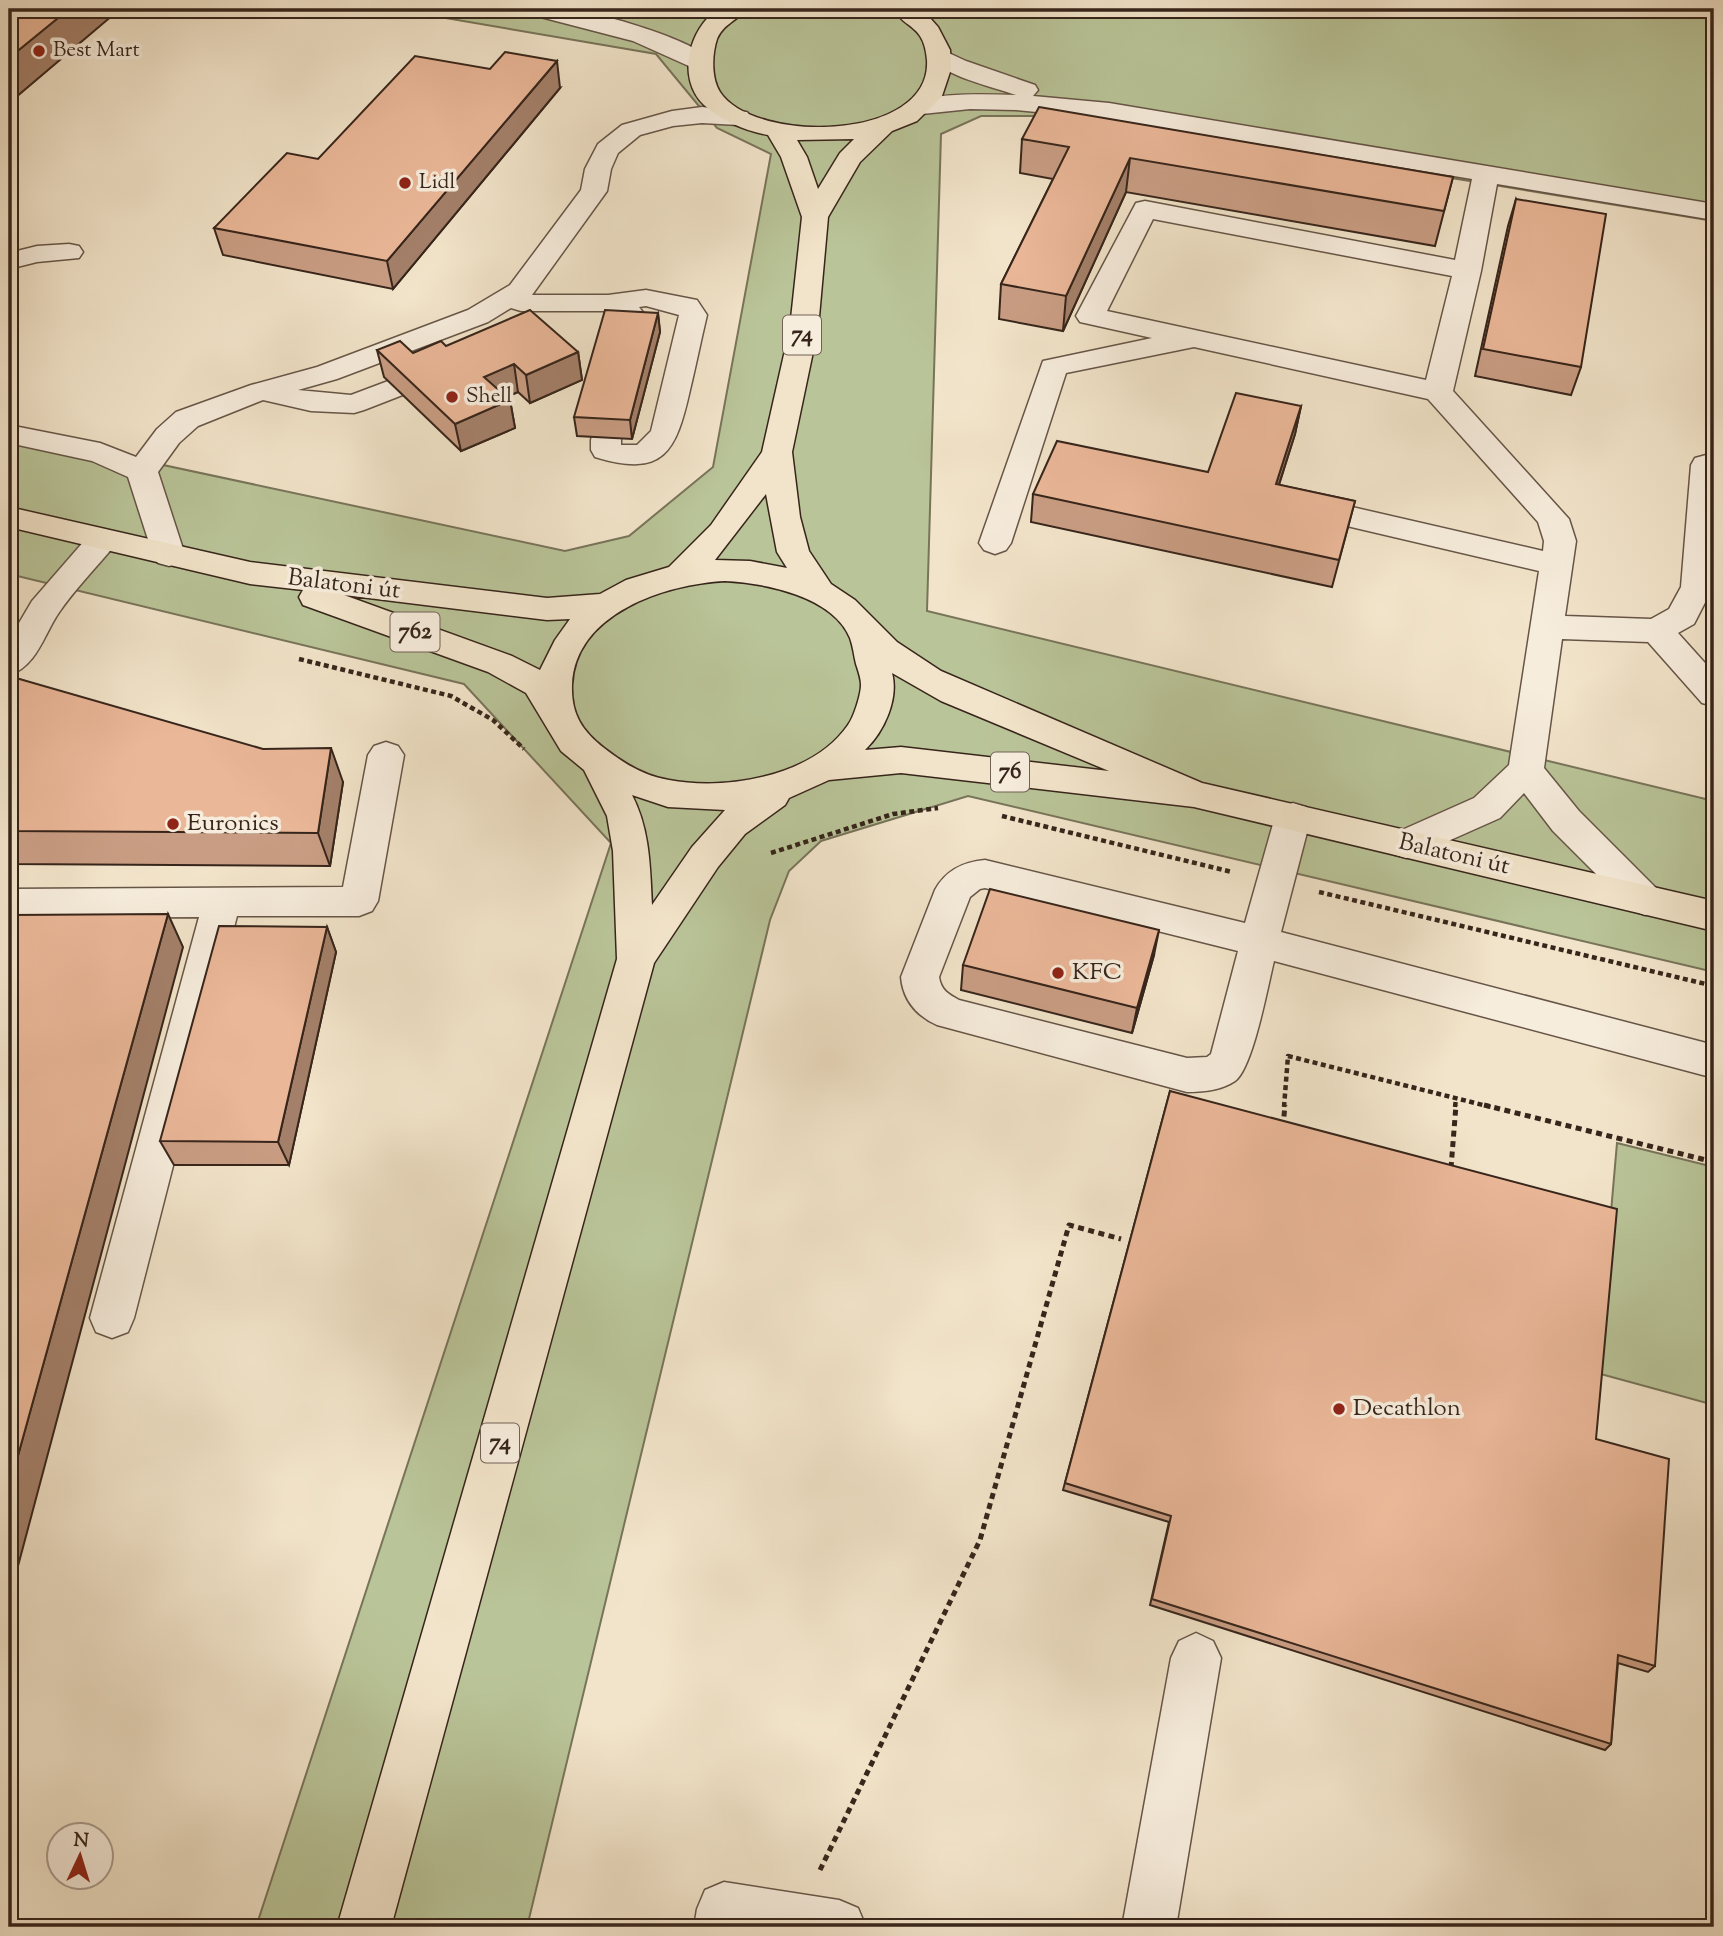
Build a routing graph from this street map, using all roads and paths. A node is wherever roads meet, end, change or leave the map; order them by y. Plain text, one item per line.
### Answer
1 (537, 9) edge
2 (734, 9) edge
3 (905, 9) edge
4 (940, 56) junction
5 (701, 62) junction
6 (922, 106) junction
7 (1109, 111) junction
8 (738, 117) junction
9 (883, 125) junction
10 (778, 130) junction
11 (1486, 174) junction
12 (1714, 212) edge
13 (815, 217) junction
14 (68, 252) dead end
15 (9, 261) edge
16 (1467, 271) junction
17 (521, 297) junction
18 (608, 303) junction
19 (1090, 316) junction
20 (504, 331) edge
21 (1194, 338) junction
22 (475, 357) edge
23 (1053, 368) junction
24 (261, 391) junction
25 (1438, 392) junction
26 (9, 434) edge
27 (777, 452) junction
28 (1714, 467) edge
29 (142, 471) junction
30 (1269, 498) edge
31 (9, 517) edge
32 (103, 539) junction
33 (995, 544) dead end
34 (169, 555) junction
35 (1558, 565) junction
36 (250, 573) junction
37 (681, 574) junction
38 (819, 592) junction
39 (606, 605) junction
40 (1549, 628) junction
41 (1657, 631) junction
42 (865, 632) junction
43 (20, 635) edge
44 (9, 663) edge
45 (1714, 694) edge
46 (560, 719) junction
47 (386, 755) dead end
48 (600, 767) junction
49 (825, 767) junction
50 (1527, 770) junction
51 (789, 785) junction
52 (1195, 794) junction
53 (1293, 817) junction
54 (1406, 844) junction
55 (1645, 900) junction
56 (222, 902) junction
57 (9, 903) edge
58 (1714, 916) edge
59 (1259, 942) junction
60 (636, 959) junction
61 (1714, 1062) edge
62 (1455, 1100) junction
63 (1283, 1131) edge
64 (1714, 1162) edge
65 (1450, 1174) edge
66 (1121, 1239) dead end
67 (112, 1318) dead end
68 (1196, 1658) dead end
69 (817, 1924) edge
70 (364, 1927) edge
71 (721, 1927) edge
72 (1149, 1927) edge

1 - 5 street
2 - 5 main road, 74
3 - 4 main road
4 - 6 main road
4 - 7 street
5 - 8 main road, 74
6 - 7 street
6 - 9 main road, 74
7 - 11 street
8 - 10 main road, 74
8 - 17 street
9 - 10 main road, 74
9 - 13 main road, 74
10 - 13 main road, 74
11 - 12 street
11 - 16 street
13 - 27 main road, 74
14 - 15 street
16 - 19 street
16 - 25 street
17 - 18 street
17 - 20 street
17 - 24 street
18 - 18 street
19 - 21 street
19 - 23 street
21 - 23 street
21 - 25 street
22 - 24 street
23 - 33 street
24 - 29 street
25 - 35 street
26 - 29 street
27 - 37 main road, 74
27 - 38 main road, 74
28 - 41 street
29 - 34 street
30 - 35 street
31 - 32 main road, Balatoni út / 762
32 - 34 main road, Balatoni út / 762
32 - 43 street
34 - 36 main road, Balatoni út / 762
35 - 40 street
36 - 39 main road, Balatoni út / 762
36 - 46 main road, Balatoni út / 762
37 - 38 main road, 74
37 - 39 main road, 74
38 - 42 main road, 74
39 - 46 main road, 74
40 - 41 street
40 - 50 street
41 - 45 street
42 - 49 main road, 74
42 - 52 main road, 76
43 - 44 street
46 - 48 main road, 74
47 - 56 street
48 - 51 main road, 74
48 - 60 main road, 74
49 - 51 main road, 74
49 - 52 main road, 76
50 - 54 street
50 - 55 street
51 - 60 main road, 74
52 - 53 main road, Balatoni út / 76
53 - 54 main road, Balatoni út / 76
53 - 59 street
54 - 55 main road, Balatoni út / 76
55 - 58 main road, Balatoni út / 76
56 - 57 street
56 - 67 street
59 - 59 street
59 - 61 street
60 - 70 main road, 74
62 - 63 path
62 - 64 path
62 - 65 path
66 - 69 path
68 - 72 street
69 - 71 street

